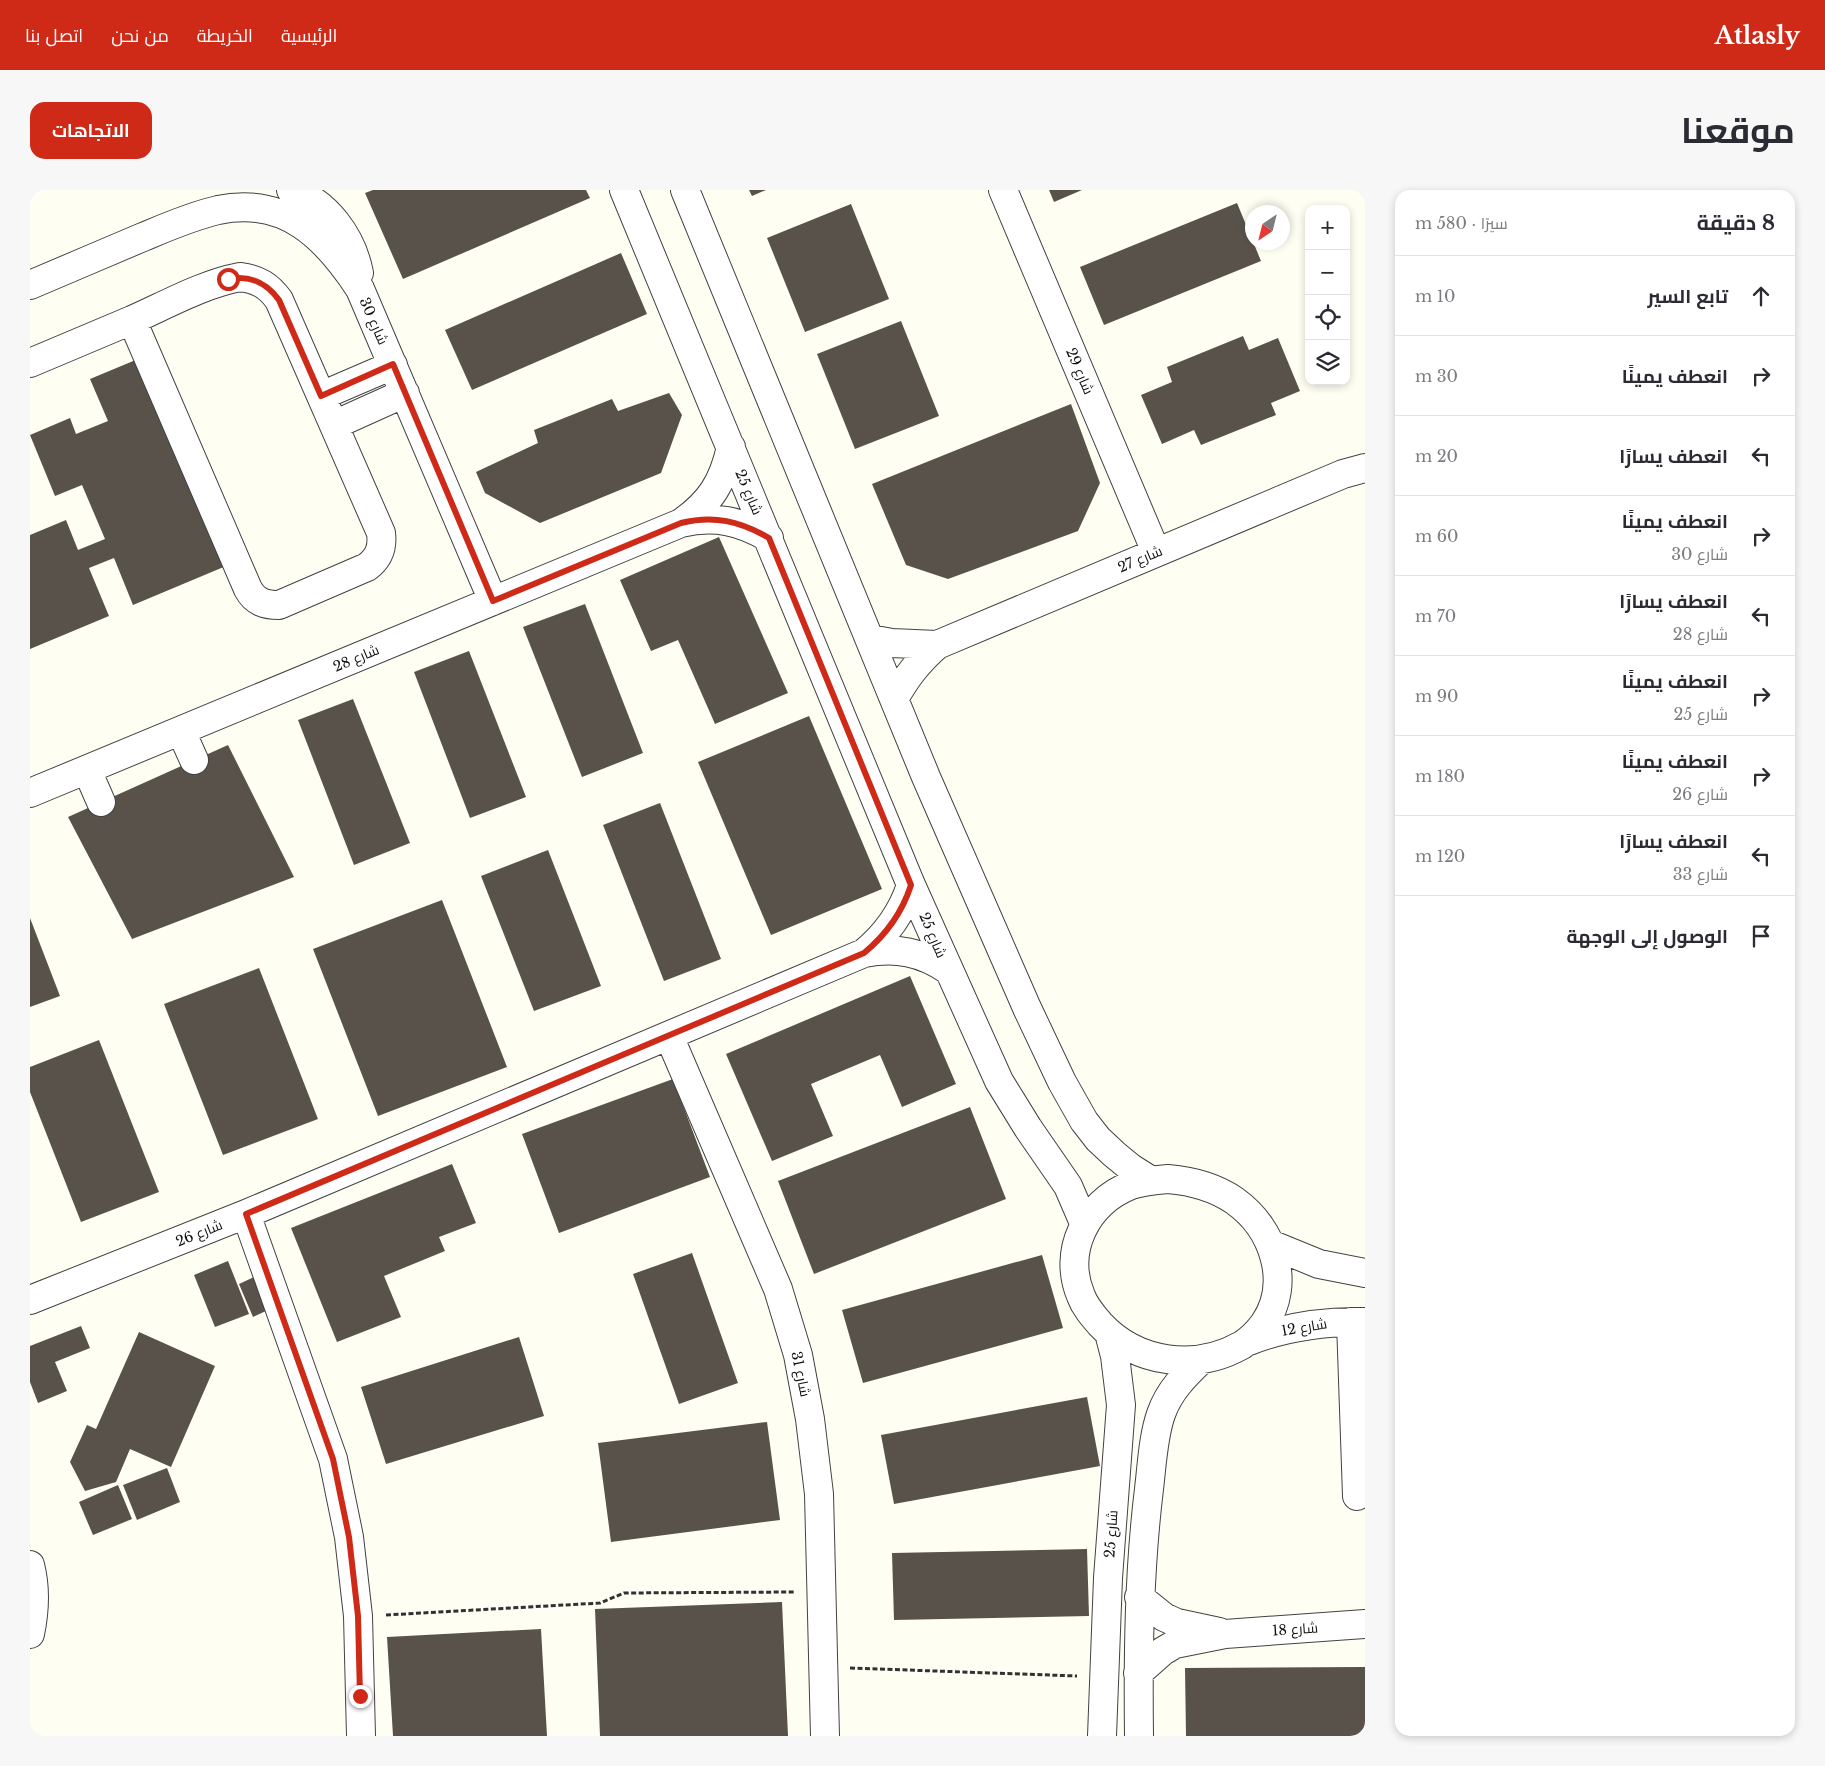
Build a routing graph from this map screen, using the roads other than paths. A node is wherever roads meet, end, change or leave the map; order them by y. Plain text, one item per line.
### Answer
1 (234, 190) edge
2 (291, 190) edge
3 (624, 190) edge
4 (685, 190) edge
5 (1004, 190) edge
6 (190, 218) junction
7 (30, 285) edge
8 (360, 290) junction
9 (132, 320) junction
10 (30, 363) edge
11 (393, 364) junction
12 (405, 393) junction
13 (321, 396) junction
14 (334, 425) junction
15 (731, 447) junction
16 (1365, 459) edge
17 (1354, 471) edge
18 (681, 523) junction
19 (769, 538) junction
20 (1156, 552) junction
21 (493, 601) junction
22 (870, 639) junction
23 (937, 645) junction
24 (894, 698) junction
25 (181, 731) junction
26 (194, 760) dead end
27 (87, 770) junction
28 (30, 793) edge
29 (101, 802) dead end
30 (911, 885) junction
31 (864, 953) junction
32 (948, 970) junction
33 (670, 1036) junction
34 (1150, 1180) junction
35 (246, 1214) junction
36 (1084, 1223) junction
37 (1270, 1244) junction
38 (1365, 1273) edge
39 (30, 1300) edge
40 (1358, 1322) edge
41 (1109, 1333) junction
42 (1245, 1343) junction
43 (1202, 1359) junction
44 (1357, 1496) dead end
45 (30, 1565) edge
46 (1139, 1597) junction
47 (1365, 1624) edge
48 (30, 1634) edge
49 (1225, 1634) junction
50 (1138, 1673) junction
51 (361, 1736) edge
52 (825, 1736) edge
53 (1102, 1736) edge
54 (1140, 1736) edge

1 - 6 street, شارع 30
2 - 8 street, شارع 30
3 - 15 street, شارع 25
4 - 22 street
5 - 20 street, شارع 29
6 - 7 street, شارع 30
6 - 8 street, شارع 30
8 - 11 street, شارع 30
9 - 10 street
9 - 13 street
9 - 14 street
11 - 12 street, شارع 30
11 - 13 street
12 - 14 street
12 - 21 street, شارع 30
13 - 14 street
15 - 18 street, شارع 28
15 - 19 street, شارع 25
16 - 17 street, شارع 27
17 - 20 street, شارع 27
18 - 19 street, شارع 28
18 - 21 street, شارع 28
19 - 30 street, شارع 25
20 - 23 street, شارع 27
21 - 25 street, شارع 28
22 - 23 street, شارع 27
22 - 24 street
23 - 24 street, شارع 27
24 - 34 street
25 - 26 street
25 - 27 street, شارع 28
27 - 28 street, شارع 28
27 - 29 street
30 - 31 street, شارع 26
30 - 32 street, شارع 25
31 - 32 street, شارع 26
31 - 33 street, شارع 26
32 - 36 street, شارع 25
33 - 35 street, شارع 26
33 - 52 street, شارع 31
34 - 36 street
34 - 37 street
35 - 39 street, شارع 26
35 - 51 street
36 - 41 street
37 - 38 street
37 - 42 street
40 - 42 street, شارع 12
40 - 44 street
41 - 43 street
41 - 53 street, شارع 25
42 - 43 street, شارع 12
43 - 46 street
45 - 48 street
46 - 49 street, شارع 18
46 - 50 street
47 - 49 street, شارع 18
49 - 50 street, شارع 18
50 - 54 street

